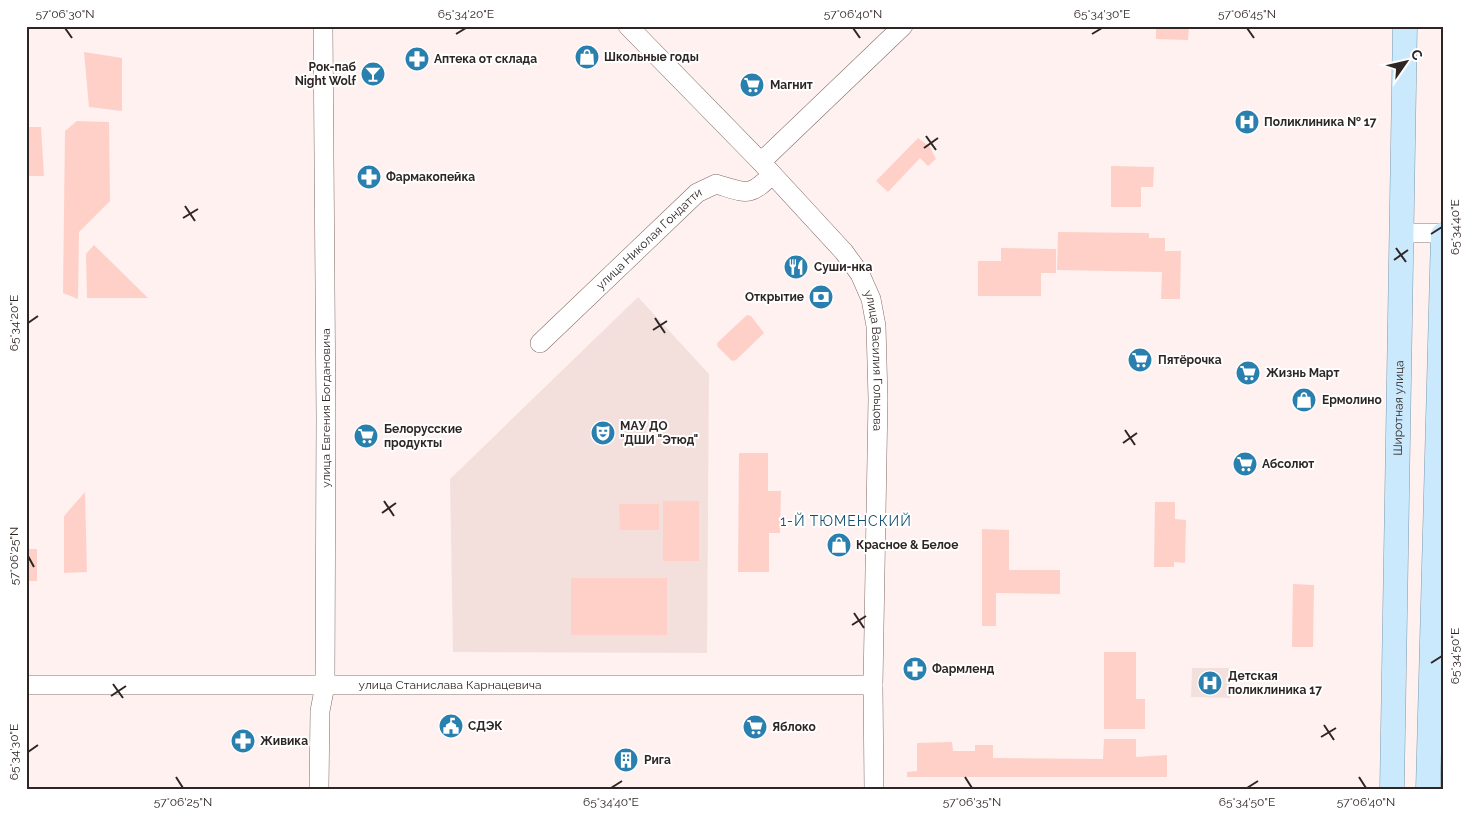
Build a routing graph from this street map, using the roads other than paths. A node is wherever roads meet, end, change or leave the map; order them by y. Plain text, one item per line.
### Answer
1 (323, 26) edge
2 (628, 26) edge
3 (903, 26) edge
4 (1405, 26) edge
5 (767, 169) junction
6 (1401, 233) junction
7 (1443, 234) edge
8 (540, 344) dead end
9 (26, 685) edge
10 (325, 685) junction
11 (873, 685) junction
12 (319, 789) edge
13 (874, 789) edge
14 (1392, 789) edge
15 (1428, 789) edge

1 - 10 street, улица Евгения Богдановича
2 - 5 street, улица Василия Гольцова
3 - 5 street, улица Николая Гондатти
4 - 6 main road, Широтная улица
5 - 8 street, улица Николая Гондатти
5 - 11 street, улица Василия Гольцова
6 - 7 street
6 - 14 main road, Широтная улица
7 - 15 main road
9 - 10 street, улица Станислава Карнацевича
10 - 11 street, улица Станислава Карнацевича
10 - 12 street, улица Евгения Богдановича
11 - 13 street, улица Василия Гольцова

